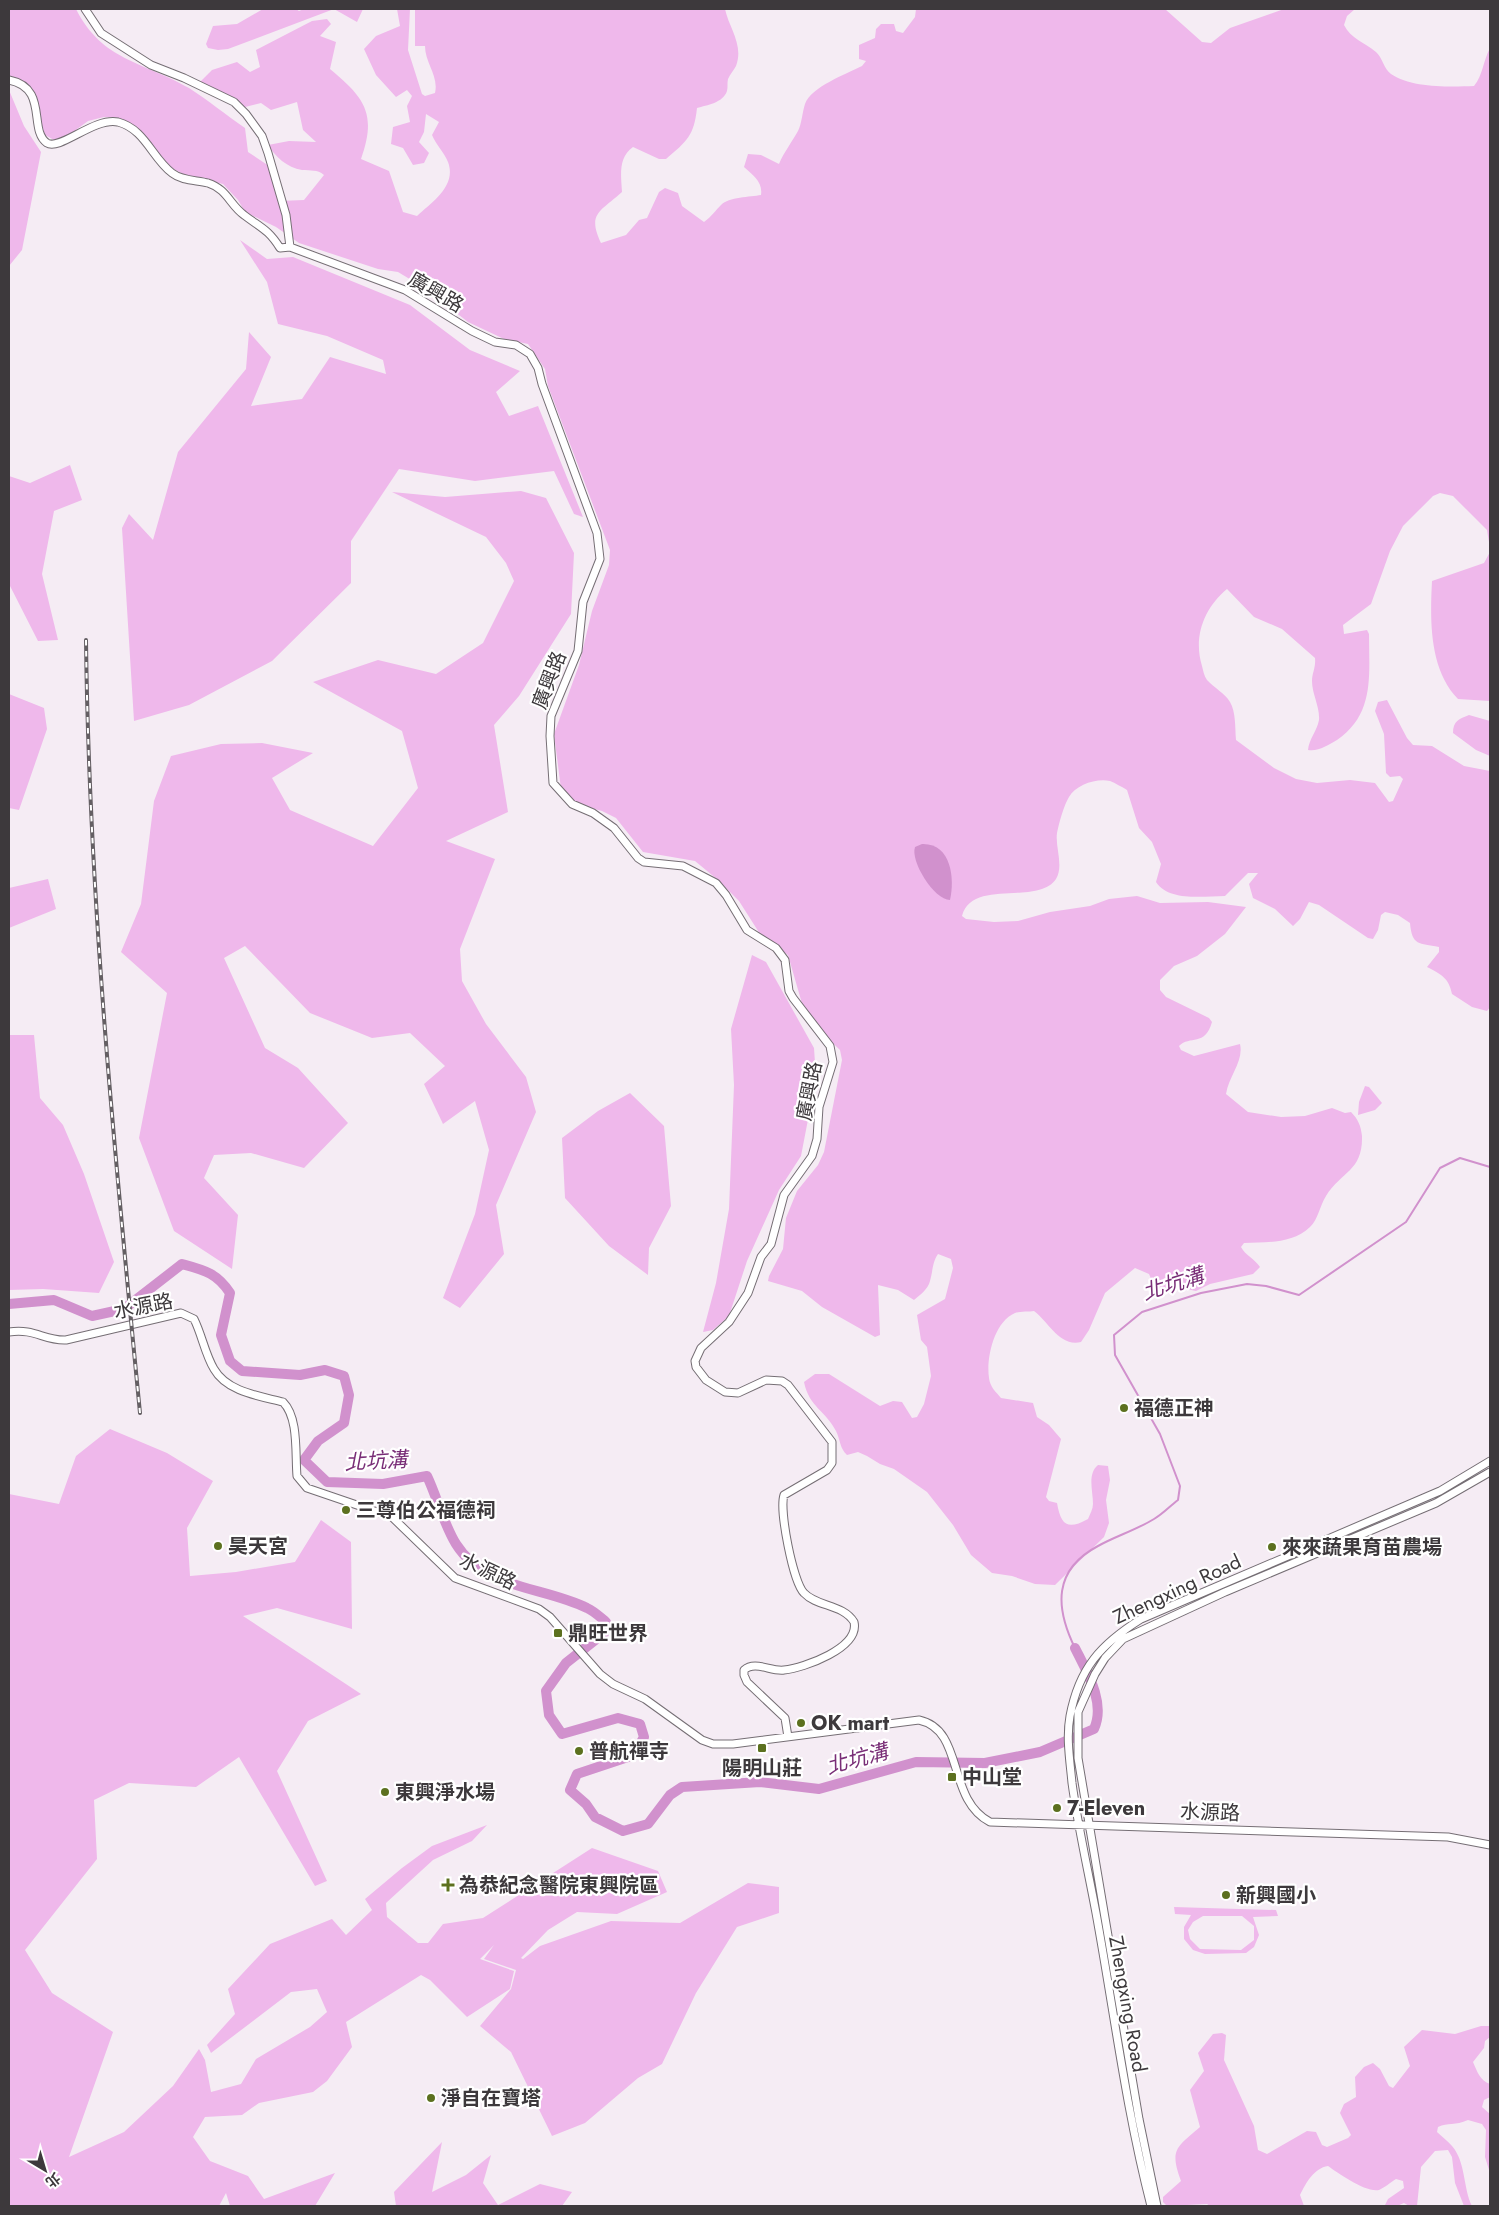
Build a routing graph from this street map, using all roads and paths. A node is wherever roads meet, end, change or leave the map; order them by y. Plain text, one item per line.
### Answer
1 (85, 9) edge
2 (9, 80) edge
3 (290, 246) junction
4 (9, 1332) edge
5 (1490, 1461) edge
6 (1490, 1472) edge
7 (788, 1737) junction
8 (1089, 1824) junction
9 (1078, 1825) junction
10 (1490, 1846) edge
11 (1151, 2206) edge
12 (1157, 2206) edge

1 - 3 street
2 - 3 street, 廣興路
3 - 7 street, 廣興路
4 - 7 street, 水源路
5 - 9 street, Zhengxing Road
6 - 8 street, Zhengxing Road
7 - 9 street, 水源路
8 - 9 street, 水源路
8 - 10 street, 水源路
8 - 12 street, Zhengxing Road
9 - 11 street, Zhengxing Road

